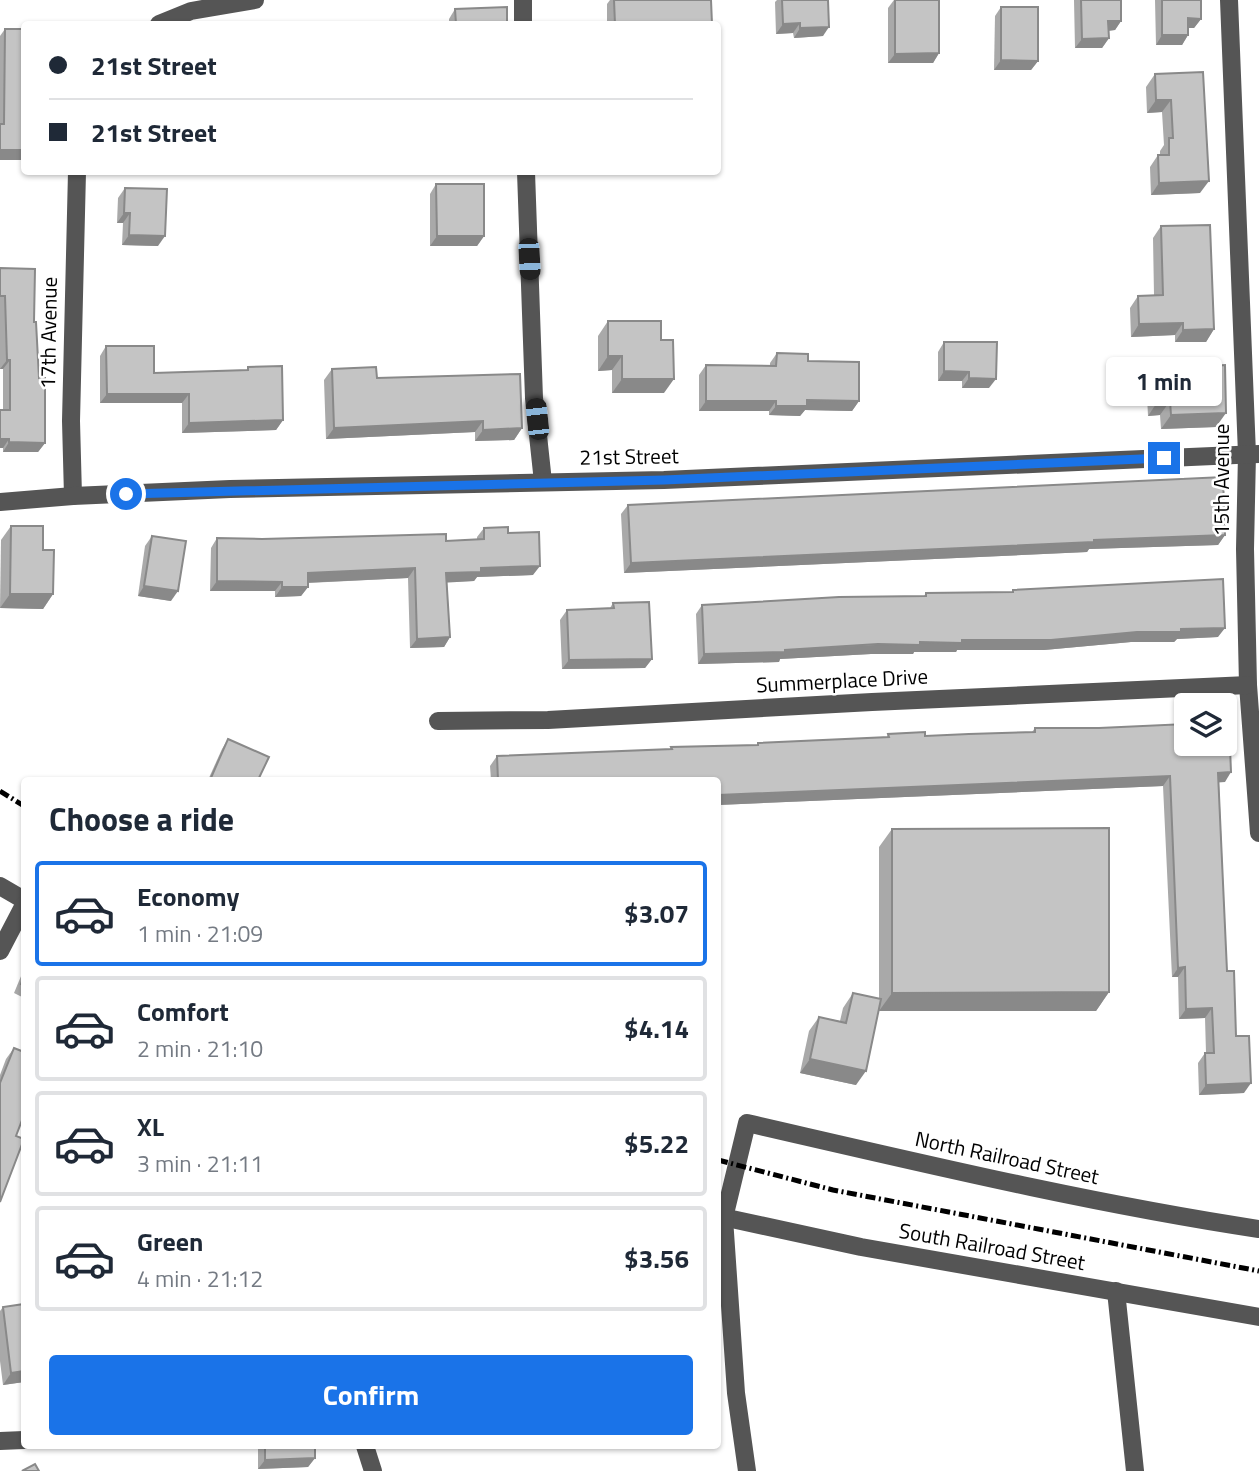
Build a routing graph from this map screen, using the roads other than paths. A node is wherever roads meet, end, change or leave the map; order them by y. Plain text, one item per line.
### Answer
1 (255, 0) edge
2 (523, 0) edge
3 (1229, 0) edge
4 (166, 21) edge
5 (523, 21) edge
6 (77, 175) edge
7 (526, 175) edge
8 (1253, 454) edge
9 (543, 482) junction
10 (73, 496) junction
11 (0, 502) edge
12 (1248, 685) junction
13 (439, 721) dead end
14 (1259, 833) edge
15 (0, 886) edge
16 (21, 901) edge
17 (21, 909) edge
18 (0, 951) edge
19 (721, 1217) edge
20 (1259, 1229) edge
21 (1115, 1291) junction
22 (1259, 1317) edge
23 (21, 1440) edge
24 (0, 1441) edge
25 (366, 1449) edge
26 (373, 1471) edge
27 (747, 1471) edge
28 (1135, 1471) edge

1 - 4 street
2 - 5 street
3 - 8 street, 15th Avenue
6 - 10 street, 17th Avenue
7 - 9 street
8 - 9 street, 21st Street
8 - 12 street, 15th Avenue
9 - 10 street, 21st Street
10 - 11 street, 21st Street
12 - 13 street, Summerplace Drive
12 - 14 street, 15th Avenue
15 - 16 street
17 - 18 street
19 - 20 street, North Railroad Street
19 - 21 street, South Railroad Street
19 - 27 street
21 - 22 street, South Railroad Street
21 - 28 street
23 - 24 street
25 - 26 street

